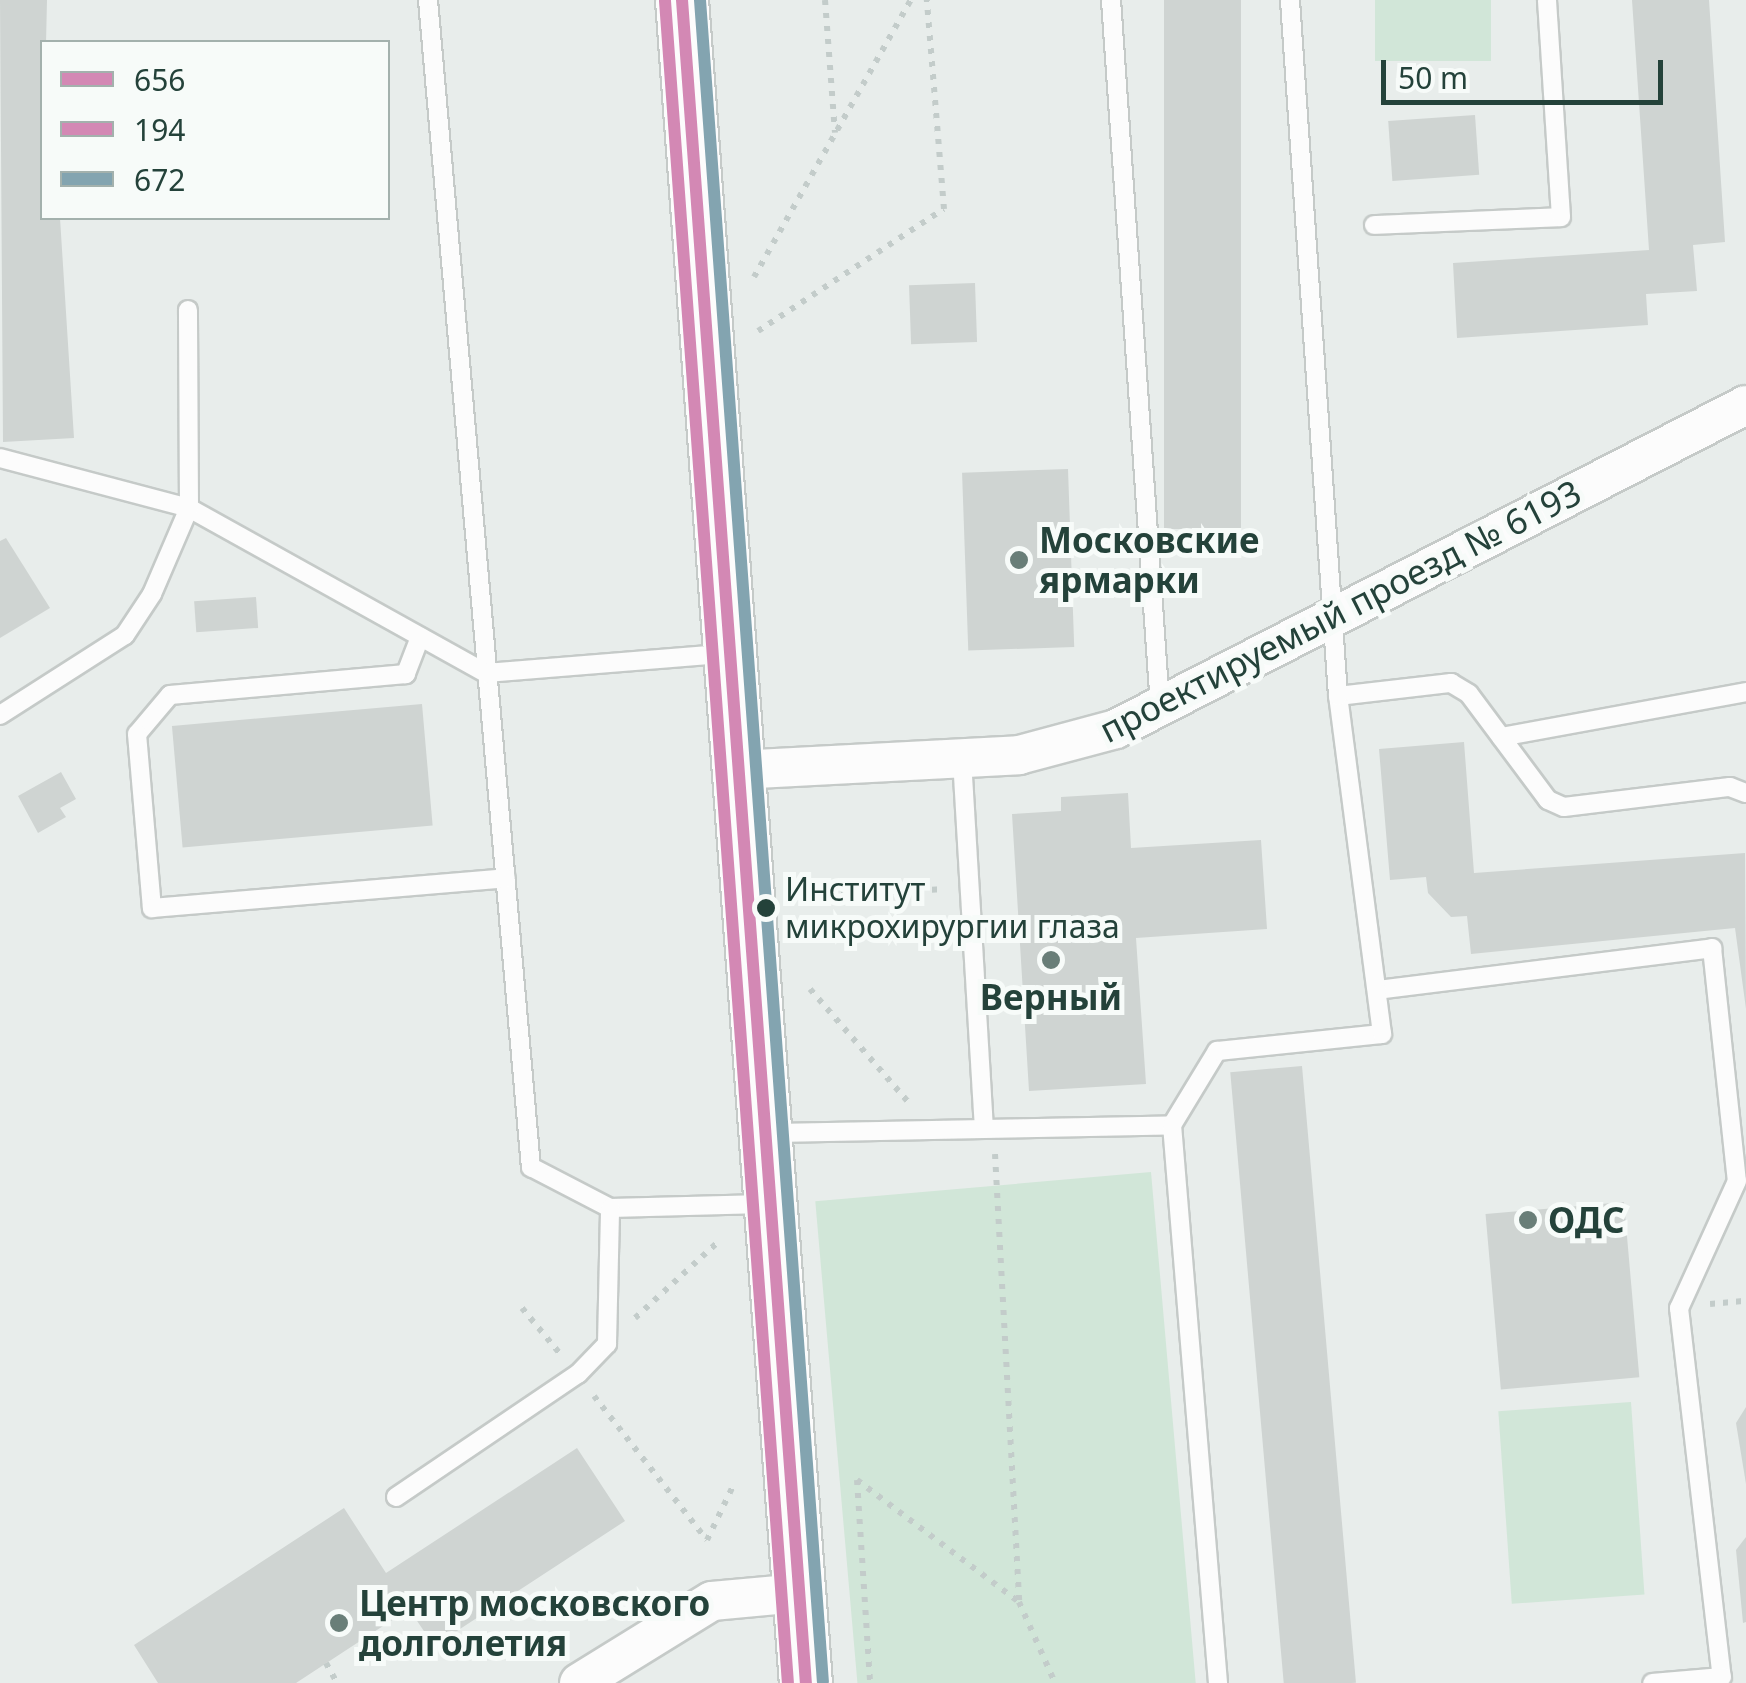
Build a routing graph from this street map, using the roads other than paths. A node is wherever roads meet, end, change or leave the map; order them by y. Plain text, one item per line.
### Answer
1 (428, 0) edge
2 (682, 0) edge
3 (1111, 0) edge
4 (1290, 0) edge
5 (1547, 0) edge
6 (1374, 224) dead end
7 (188, 310) dead end
8 (1746, 405) edge
9 (0, 458) edge
10 (189, 508) junction
11 (1334, 616) junction
12 (420, 637) junction
13 (728, 654) junction
14 (486, 673) junction
15 (1746, 692) edge
16 (1338, 696) junction
17 (1160, 706) junction
18 (0, 715) edge
19 (1501, 736) junction
20 (962, 758) junction
21 (737, 770) junction
22 (1746, 793) edge
23 (506, 878) junction
24 (1377, 990) junction
25 (1172, 1125) junction
26 (989, 1128) junction
27 (766, 1133) junction
28 (771, 1204) junction
29 (610, 1208) junction
30 (396, 1497) dead end
31 (798, 1594) junction
32 (579, 1683) edge
33 (806, 1683) edge
34 (1218, 1683) edge
35 (1652, 1683) edge

1 - 14 lane
2 - 13 main road
3 - 17 lane
4 - 11 lane
5 - 6 lane
7 - 10 lane
8 - 11 street, проектируемый проезд № 6193
9 - 10 lane
10 - 12 lane
10 - 18 lane
11 - 16 lane
11 - 17 street, проектируемый проезд № 6193
12 - 14 lane
12 - 23 lane
13 - 14 lane
13 - 21 main road
14 - 23 lane
15 - 19 lane
16 - 19 lane
16 - 24 lane
17 - 20 street, проектируемый проезд № 6193
19 - 22 lane
20 - 21 street, проектируемый проезд № 6193
20 - 26 lane
21 - 27 main road
23 - 29 lane
24 - 25 lane
24 - 35 lane
25 - 26 lane
25 - 34 lane
26 - 27 lane
27 - 28 main road
28 - 29 lane
28 - 31 main road
29 - 30 lane
31 - 32 street
31 - 33 main road

